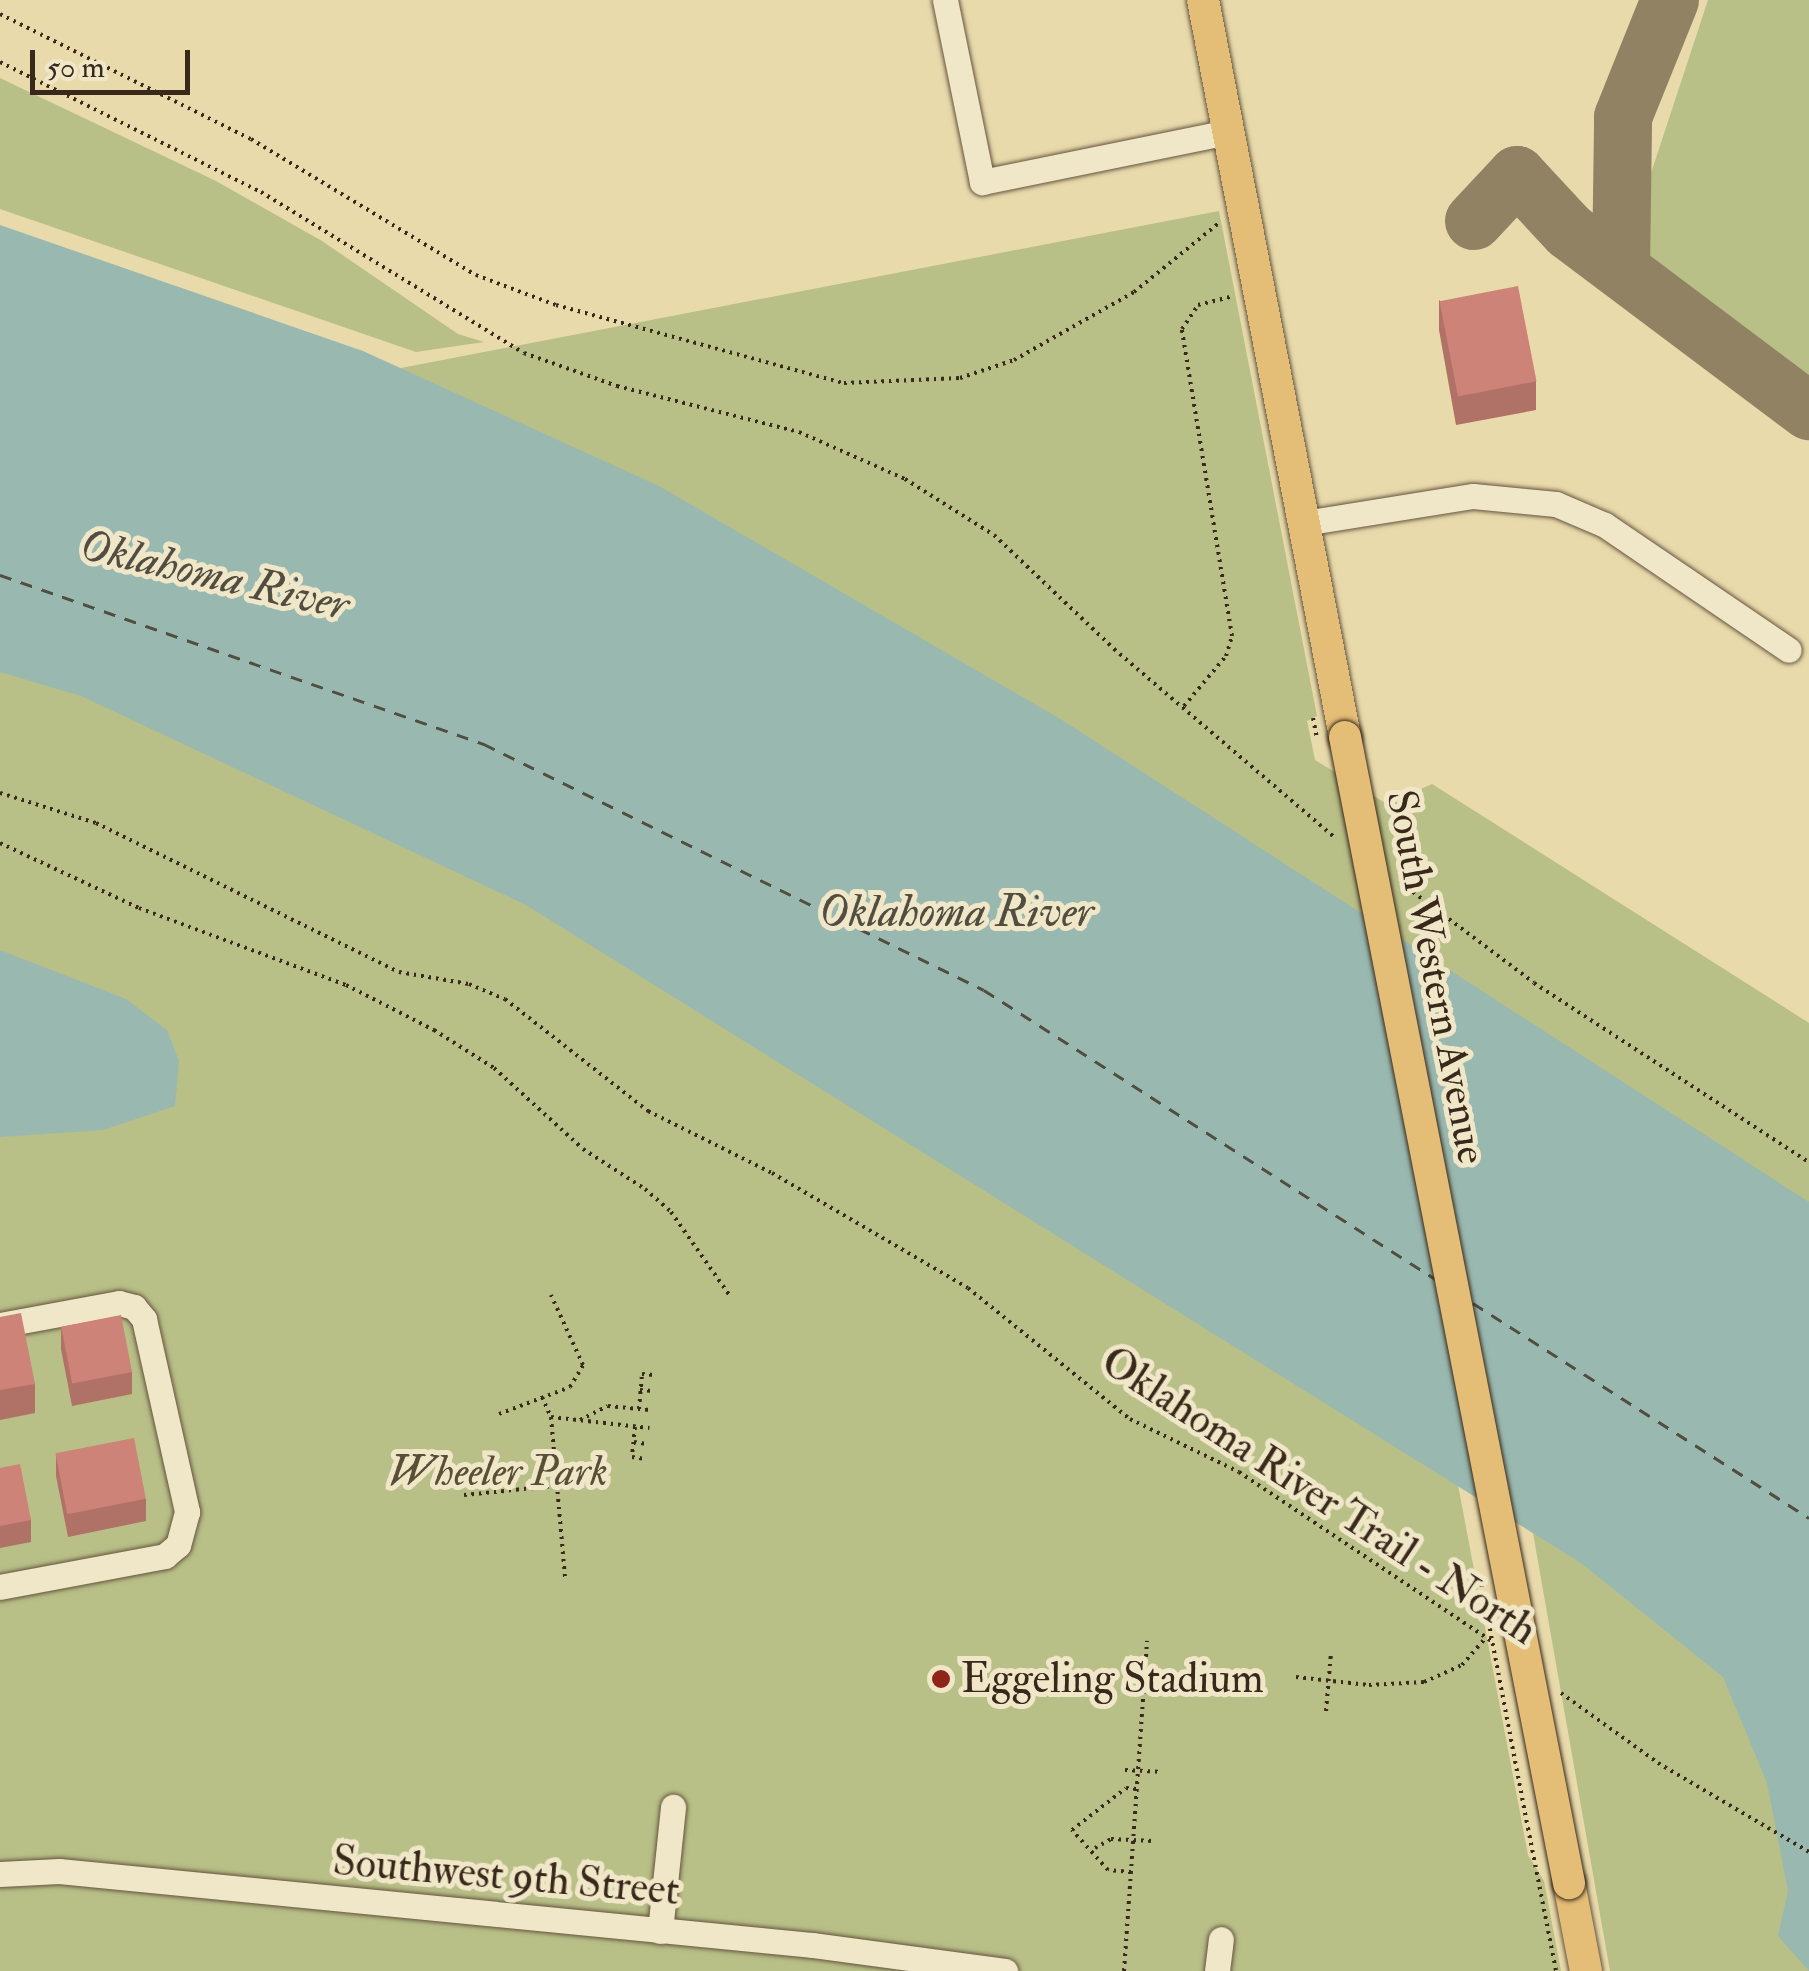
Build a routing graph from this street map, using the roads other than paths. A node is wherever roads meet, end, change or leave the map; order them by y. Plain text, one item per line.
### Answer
1 (945, 0) edge
2 (1203, 0) edge
3 (1228, 132) junction
4 (1304, 523) junction
5 (1789, 650) dead end
6 (0, 1325) edge
7 (0, 1587) edge
8 (674, 1807) dead end
9 (0, 1874) edge
10 (660, 1930) junction
11 (1220, 1940) dead end
12 (1005, 1971) edge
13 (1217, 1971) edge
14 (1586, 1971) edge

1 - 3 lane
2 - 3 main road, South Western Avenue
3 - 4 main road, South Western Avenue
4 - 5 lane
4 - 14 main road, South Western Avenue, bridge
6 - 7 lane
8 - 10 lane
9 - 10 lane, Southwest 9th Street
10 - 12 lane, Southwest 9th Street
11 - 13 lane

